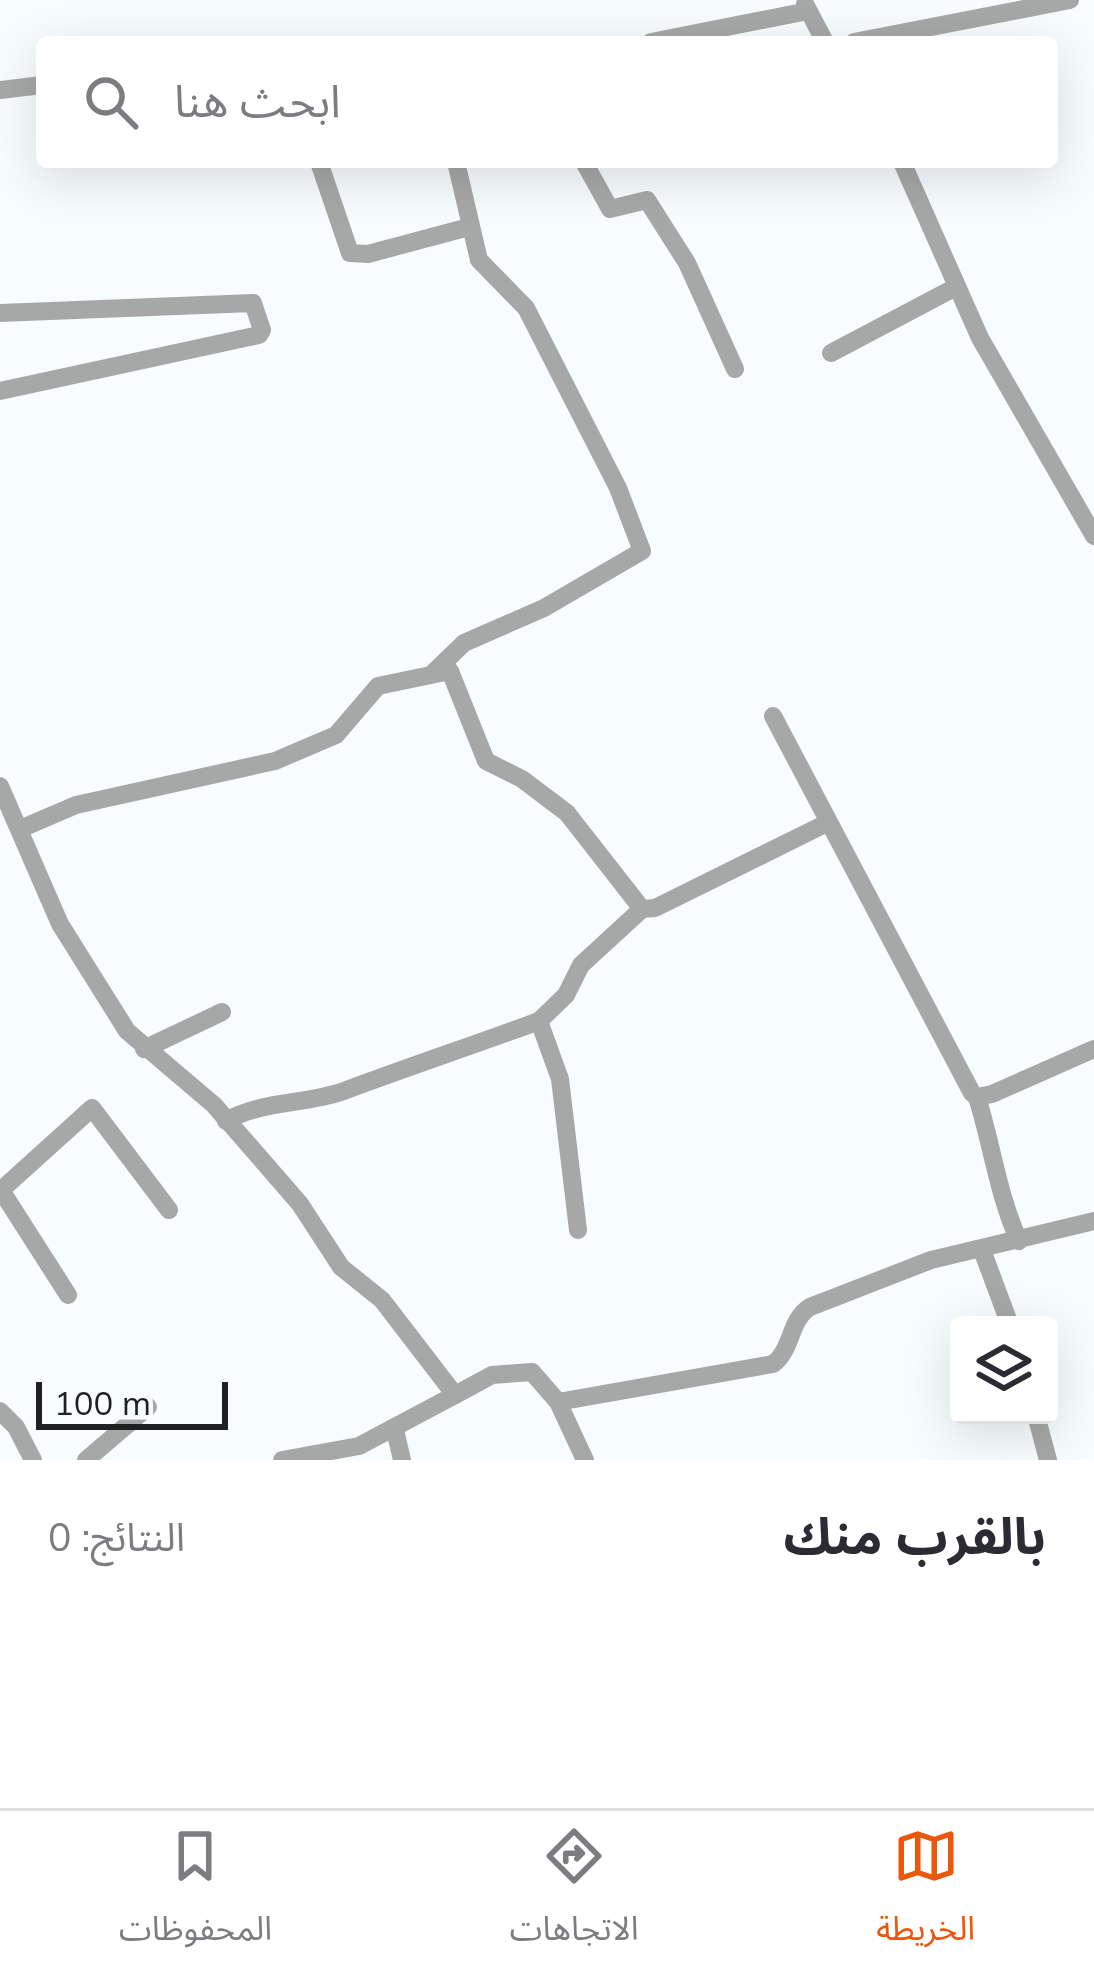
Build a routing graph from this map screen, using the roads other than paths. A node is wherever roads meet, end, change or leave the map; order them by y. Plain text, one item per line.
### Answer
1 (1070, 0) edge
2 (806, 6) edge
3 (677, 36) edge
4 (822, 36) edge
5 (885, 36) edge
6 (36, 86) edge
7 (0, 90) edge
8 (322, 168) edge
9 (457, 168) edge
10 (587, 168) edge
11 (905, 168) edge
12 (470, 227) junction
13 (956, 287) junction
14 (0, 313) edge
15 (832, 353) dead end
16 (735, 369) dead end
17 (0, 391) edge
18 (1094, 536) edge
19 (434, 672) junction
20 (773, 716) dead end
21 (0, 786) edge
22 (827, 823) junction
23 (20, 829) junction
24 (642, 909) junction
25 (222, 1012) dead end
26 (539, 1021) junction
27 (144, 1048) junction
28 (1094, 1049) edge
29 (977, 1097) junction
30 (226, 1120) junction
31 (0, 1191) edge
32 (170, 1210) dead end
33 (1094, 1221) edge
34 (578, 1230) dead end
35 (1018, 1240) junction
36 (982, 1250) junction
37 (68, 1294) dead end
38 (1007, 1316) edge
39 (455, 1395) junction
40 (558, 1402) junction
41 (148, 1407) dead end
42 (0, 1411) edge
43 (1038, 1424) edge
44 (395, 1430) junction
45 (33, 1460) edge
46 (86, 1460) edge
47 (282, 1460) edge
48 (402, 1460) edge
49 (585, 1460) edge
50 (1048, 1460) edge

1 - 5 street
2 - 3 street
2 - 4 street
6 - 7 street
8 - 12 street
9 - 12 street
10 - 16 street
11 - 13 street
12 - 19 street
13 - 15 street
13 - 18 street
14 - 17 street
19 - 23 street
19 - 24 street
20 - 22 street
21 - 23 street
22 - 24 street
22 - 29 street
23 - 27 street
24 - 26 street
25 - 27 street
26 - 30 street
26 - 34 street
27 - 30 street
28 - 29 street
29 - 35 street
30 - 39 street
31 - 32 street
31 - 37 street
33 - 35 street
35 - 36 street
36 - 38 street
36 - 40 street
39 - 40 street
39 - 44 street
40 - 49 street
41 - 46 street
42 - 45 street
43 - 50 street
44 - 47 street
44 - 48 street

